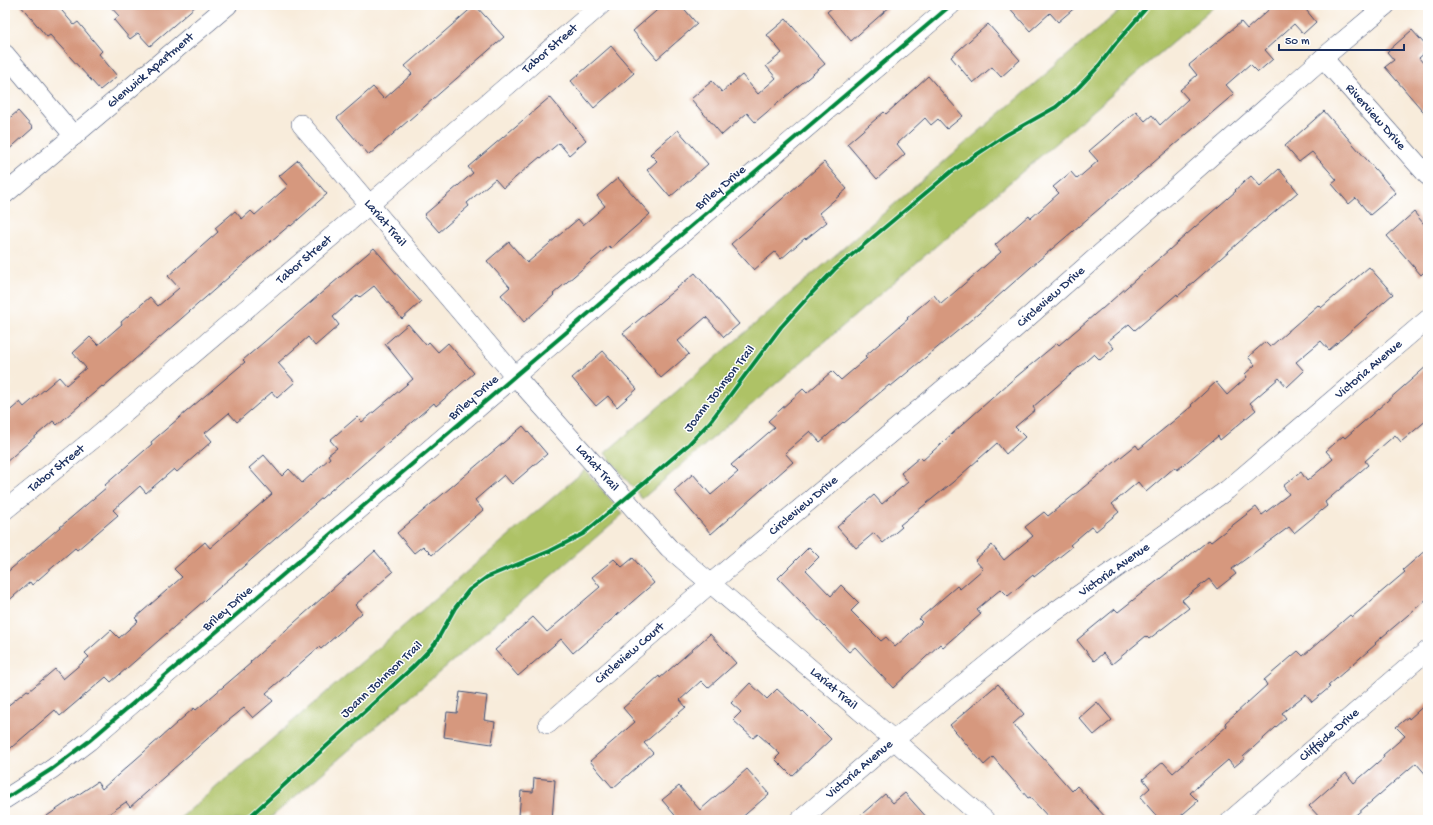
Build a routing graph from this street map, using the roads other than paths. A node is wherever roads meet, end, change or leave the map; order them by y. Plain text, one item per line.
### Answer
1 (228, 5) edge
2 (601, 5) edge
3 (951, 5) edge
4 (1386, 5) edge
5 (5, 54) edge
6 (1323, 58) junction
7 (301, 124) dead end
8 (74, 136) junction
9 (1428, 176) edge
10 (5, 194) edge
11 (370, 204) junction
12 (1428, 319) edge
13 (515, 376) junction
14 (5, 510) edge
15 (711, 583) junction
16 (1428, 650) edge
17 (548, 724) dead end
18 (894, 740) junction
19 (5, 799) edge
20 (800, 820) edge
21 (985, 820) edge
22 (1231, 820) edge

1 - 8 street, Glenwick Apartment
2 - 11 street, Tabor Street
3 - 13 street, Briley Drive
4 - 6 street, Circleview Drive
5 - 8 street
6 - 9 street, Riverview Drive
6 - 15 street, Circleview Drive
7 - 11 street, Lariat Trail
8 - 10 street, Glenwick Apartment
11 - 13 street, Lariat Trail
11 - 14 street, Tabor Street
12 - 18 street, Victoria Avenue
13 - 15 street, Lariat Trail
13 - 19 street, Briley Drive
15 - 17 street, Circleview Court
15 - 18 street, Lariat Trail
16 - 22 street, Cliffside Drive
18 - 20 street, Victoria Avenue
18 - 21 street, Lariat Trail

